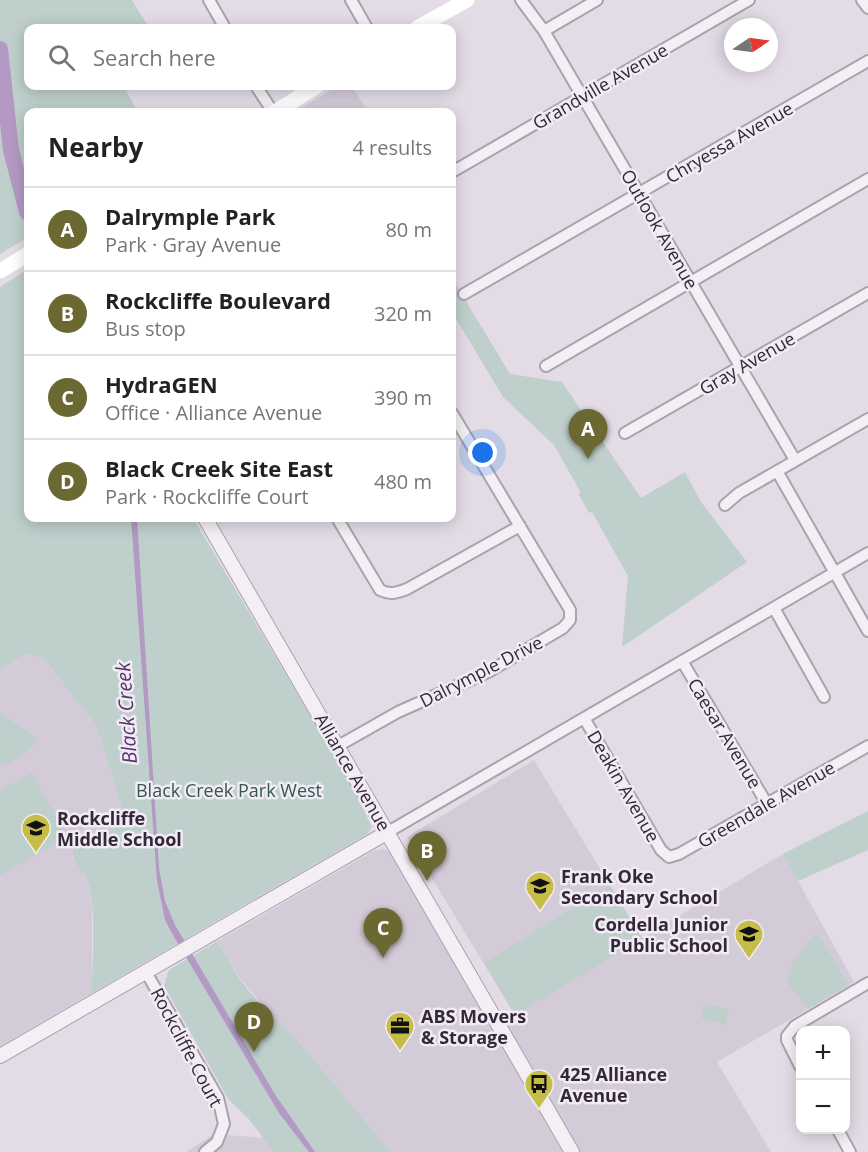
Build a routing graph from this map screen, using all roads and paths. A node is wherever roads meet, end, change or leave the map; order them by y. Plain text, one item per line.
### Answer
1 (209, 0) edge
2 (351, 0) edge
3 (467, 0) edge
4 (521, 0) edge
5 (597, 0) edge
6 (749, 0) edge
7 (862, 0) edge
8 (868, 8) edge
9 (223, 24) edge
10 (365, 24) edge
11 (424, 24) edge
12 (544, 31) junction
13 (868, 61) edge
14 (259, 90) edge
15 (310, 90) edge
16 (582, 96) junction
17 (271, 108) edge
18 (281, 108) edge
19 (456, 170) edge
20 (868, 178) edge
21 (640, 194) junction
22 (24, 256) edge
23 (0, 271) edge
24 (691, 281) junction
25 (868, 293) edge
26 (464, 294) dead end
27 (546, 366) dead end
28 (742, 366) junction
29 (868, 418) edge
30 (456, 420) edge
31 (626, 433) dead end
32 (795, 460) junction
33 (777, 471) junction
34 (725, 505) dead end
35 (207, 522) edge
36 (339, 522) edge
37 (520, 526) junction
38 (868, 554) edge
39 (836, 572) junction
40 (774, 608) junction
41 (868, 631) edge
42 (682, 661) junction
43 (824, 697) dead end
44 (584, 718) junction
45 (338, 746) junction
46 (868, 746) edge
47 (767, 804) junction
48 (388, 832) junction
49 (664, 854) joint
50 (146, 972) junction
51 (868, 983) edge
52 (0, 1056) edge
53 (796, 1057) edge
54 (840, 1134) edge
55 (205, 1152) edge
56 (572, 1152) edge
57 (850, 1152) edge

1 - 9 street
2 - 10 street
3 - 11 main road
4 - 12 street, Outlook Avenue
5 - 12 street
6 - 16 street, Grandville Avenue
7 - 8 street
12 - 16 street, Outlook Avenue
13 - 21 street, Chryessa Avenue
14 - 17 street
15 - 18 main road
16 - 19 street, Grandville Avenue
16 - 21 street, Outlook Avenue
20 - 24 street
21 - 24 street, Outlook Avenue
21 - 26 street, Chryessa Avenue
22 - 23 main road
24 - 27 street
24 - 28 street, Outlook Avenue
25 - 28 street, Gray Avenue
28 - 31 street, Gray Avenue
28 - 32 street, Outlook Avenue
29 - 32 street
30 - 37 street, Dalrymple Drive
32 - 33 street
33 - 34 street
33 - 39 street
35 - 45 street, Alliance Avenue
36 - 37 street
37 - 45 street, Dalrymple Drive
38 - 39 street
39 - 40 street
39 - 41 street
40 - 42 street
40 - 43 street
42 - 44 street
42 - 47 street, Caesar Avenue
44 - 48 street
44 - 49 street, Deakin Avenue
45 - 48 street, Alliance Avenue
46 - 47 street, Greendale Avenue
47 - 49 street, Greendale Avenue
48 - 50 street
48 - 56 street, Alliance Avenue
50 - 52 street
50 - 55 street, Rockcliffe Court
51 - 53 street
54 - 57 street

